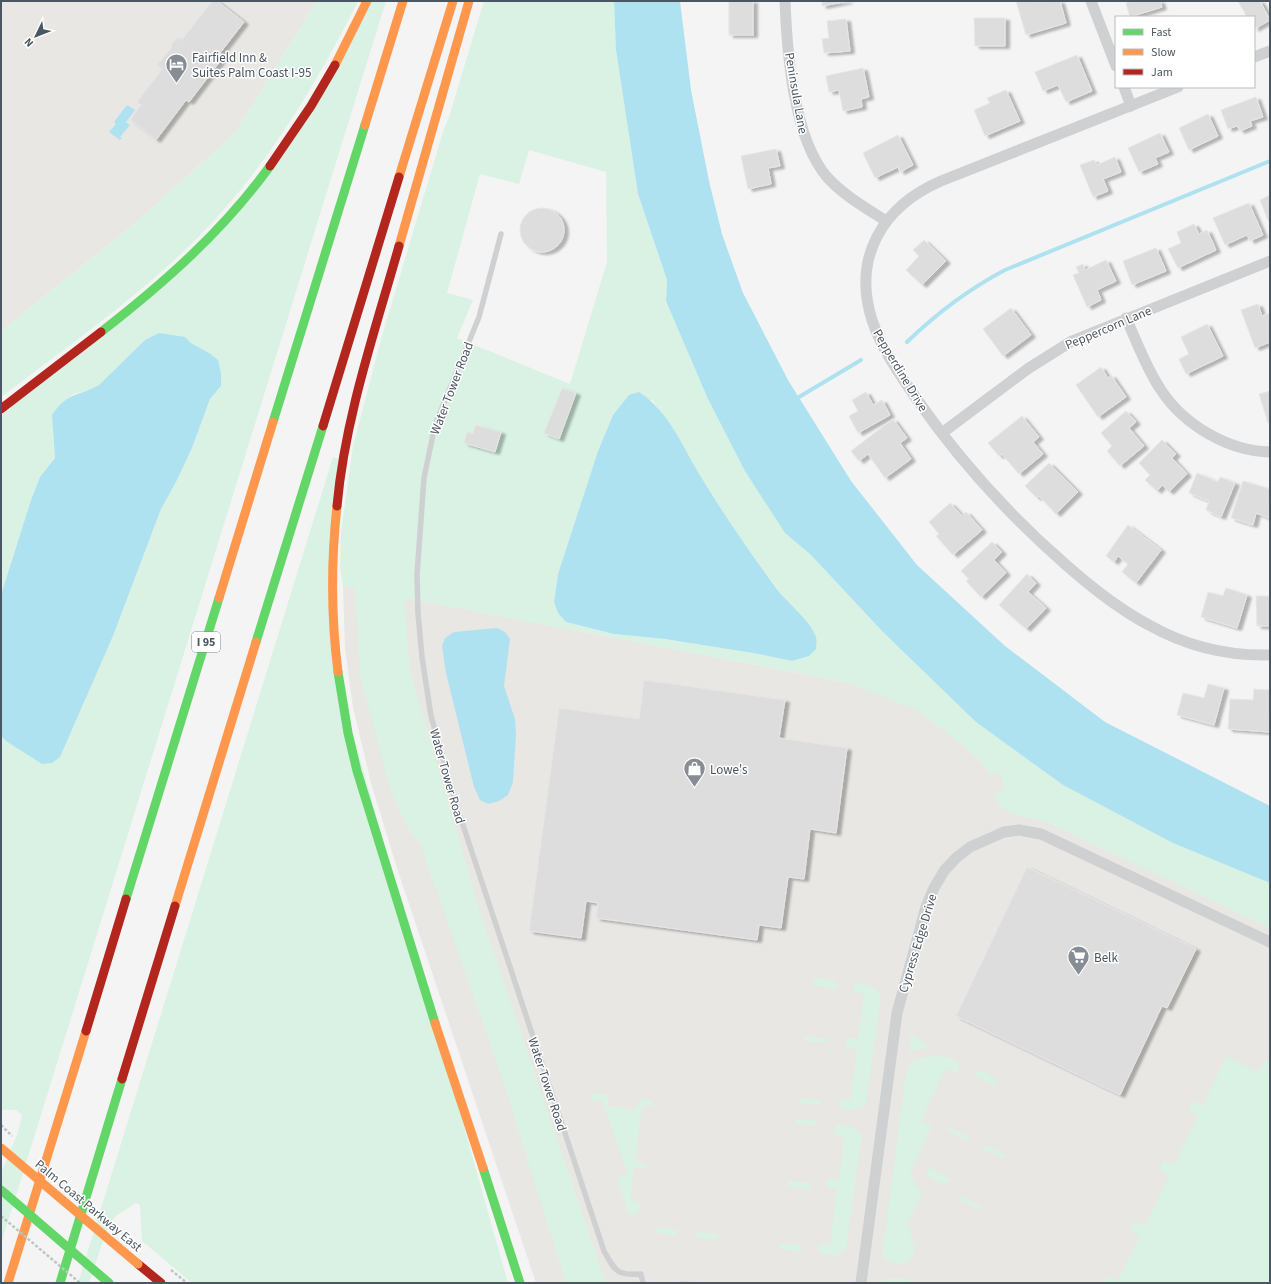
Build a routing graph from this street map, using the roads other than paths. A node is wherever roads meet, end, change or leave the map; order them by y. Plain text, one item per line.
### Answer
1 (367, 1) edge
2 (403, 1) edge
3 (453, 1) edge
4 (470, 1) edge
5 (785, 1) edge
6 (1091, 1) edge
7 (1270, 51) edge
8 (1255, 57) edge
9 (1115, 63) edge
10 (1124, 88) edge
11 (1176, 88) edge
12 (1131, 106) junction
13 (886, 221) junction
14 (500, 234) dead end
15 (1270, 261) edge
16 (1126, 318) junction
17 (1, 409) edge
18 (942, 433) junction
19 (1270, 452) edge
20 (1270, 655) edge
21 (1270, 942) edge
22 (1, 1148) edge
23 (1, 1190) edge
24 (8, 1283) edge
25 (60, 1283) edge
26 (109, 1283) edge
27 (161, 1283) edge
28 (520, 1283) edge
29 (643, 1283) edge
30 (862, 1283) edge

1 - 17 main road
2 - 24 main road, I 95
3 - 25 main road
4 - 28 main road
5 - 13 street, Peninsula Lane
6 - 9 street
7 - 8 street
10 - 12 street
11 - 12 street, Pepperdine Drive
12 - 13 street, Pepperdine Drive
13 - 18 street, Pepperdine Drive
14 - 29 lane, Water Tower Road
15 - 16 street, Peppercorn Lane
16 - 18 street, Peppercorn Lane
16 - 19 street
18 - 20 street, Pepperdine Drive
21 - 30 street, Cypress Edge Drive
22 - 27 main road, Palm Coast Parkway East, bridge
23 - 26 main road, bridge

